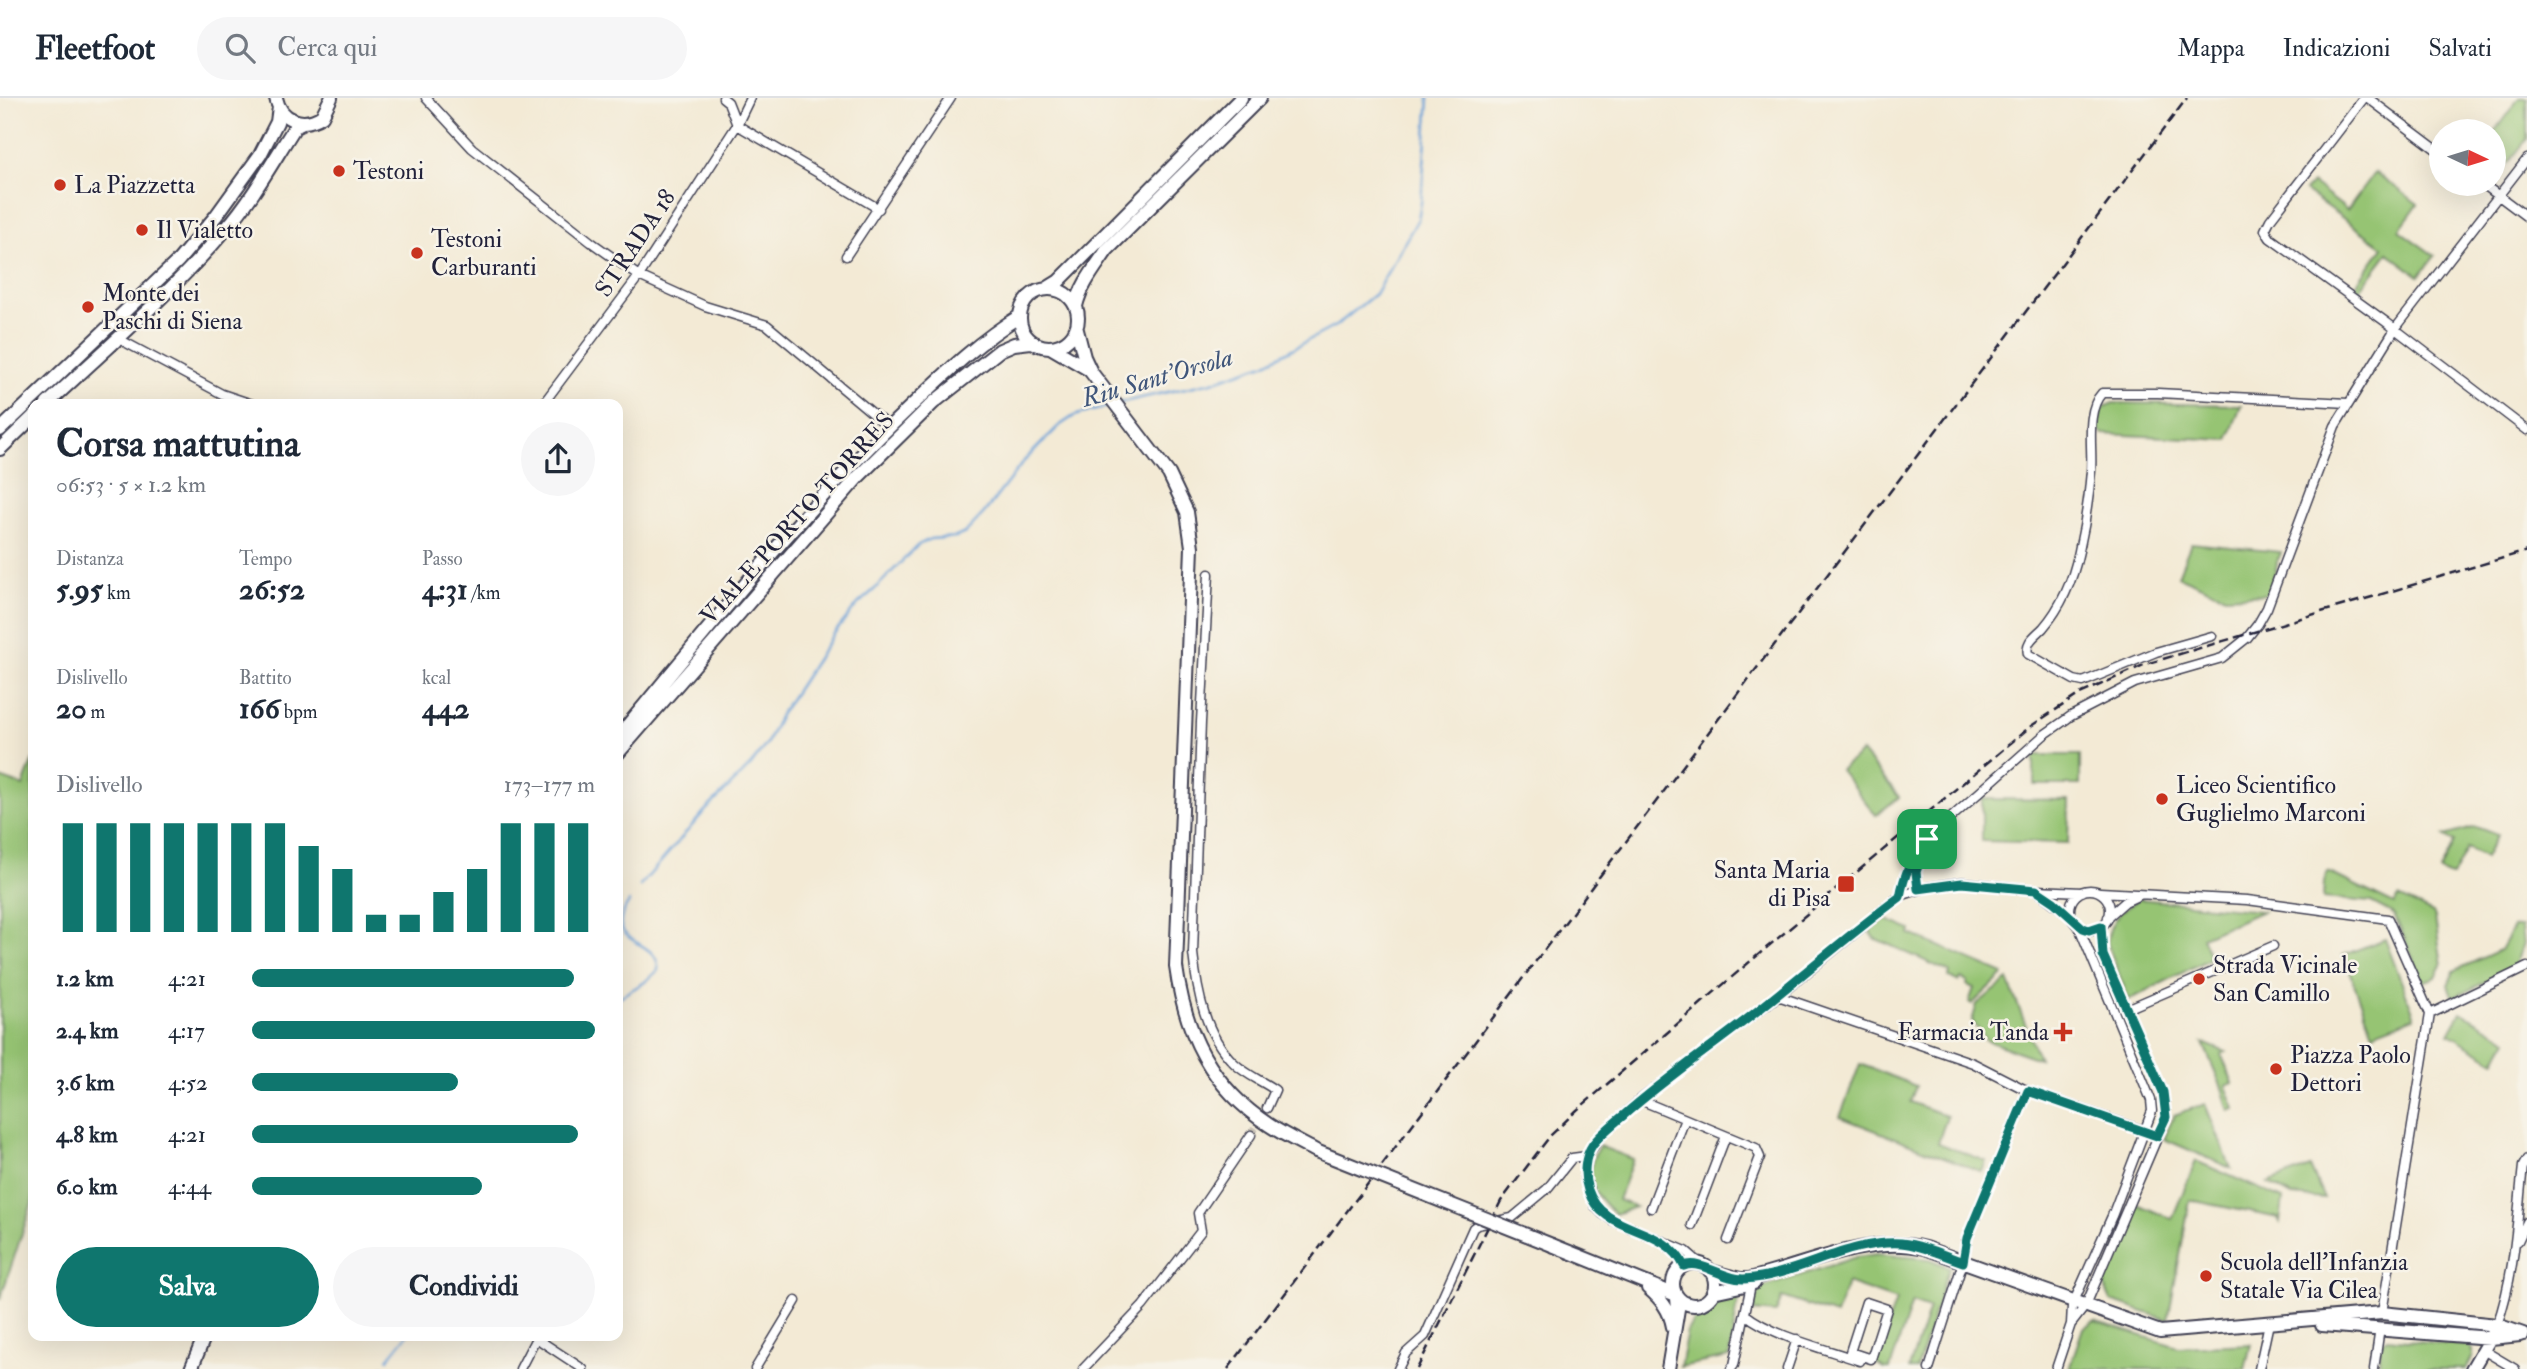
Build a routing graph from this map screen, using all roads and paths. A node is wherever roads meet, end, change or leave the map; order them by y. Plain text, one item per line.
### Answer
1 (426, 98) edge
2 (723, 98) edge
3 (750, 98) edge
4 (951, 98) edge
5 (1241, 98) edge
6 (1260, 98) edge
7 (2366, 98) edge
8 (333, 100) edge
9 (277, 103) edge
10 (303, 123) junction
11 (737, 125) junction
12 (2429, 144) edge
13 (2527, 159) edge
14 (2506, 186) edge
15 (2498, 196) joint
16 (879, 209) junction
17 (2527, 217) edge
18 (846, 256) dead end
19 (639, 275) junction
20 (1046, 289) junction
21 (1076, 306) junction
22 (1020, 316) junction
23 (2395, 329) junction
24 (1076, 330) junction
25 (117, 338) junction
26 (1031, 342) junction
27 (1052, 348) junction
28 (1091, 372) junction
29 (33, 399) edge
30 (52, 399) edge
31 (237, 399) edge
32 (547, 399) edge
33 (28, 403) edge
34 (2348, 403) junction
35 (28, 422) edge
36 (889, 427) junction
37 (0, 430) edge
38 (2527, 430) edge
39 (0, 449) edge
40 (1209, 575) dead end
41 (2212, 636) dead end
42 (1185, 716) junction
43 (1200, 722) junction
44 (623, 731) edge
45 (623, 746) edge
46 (1927, 839) junction
47 (1918, 889) junction
48 (2036, 890) junction
49 (2082, 892) junction
50 (2100, 892) junction
51 (2143, 894) junction
52 (1900, 897) junction
53 (2072, 917) junction
54 (2108, 917) junction
55 (2078, 925) junction
56 (2101, 926) junction
57 (2273, 946) dead end
58 (2527, 967) edge
59 (1778, 996) junction
60 (2127, 1009) junction
61 (2430, 1014) junction
62 (2028, 1091) junction
63 (1640, 1100) junction
64 (1267, 1108) tunnel mouth
65 (1685, 1119) junction
66 (2146, 1131) junction
67 (1251, 1135) tunnel mouth
68 (1726, 1136) junction
69 (2157, 1136) junction
70 (1587, 1156) junction
71 (2527, 1159) edge
72 (1651, 1208) dead end
73 (2523, 1224) edge
74 (1692, 1225) dead end
75 (1728, 1240) dead end
76 (1664, 1242) junction
77 (1963, 1262) junction
78 (1706, 1268) junction
79 (1680, 1270) junction
80 (1780, 1271) junction
81 (1641, 1282) junction
82 (1751, 1285) junction
83 (1713, 1293) junction
84 (1676, 1296) junction
85 (796, 1301) dead end
86 (2078, 1304) junction
87 (1693, 1305) junction
88 (2382, 1313) junction
89 (1745, 1314) junction
90 (2269, 1323) junction
91 (2071, 1324) junction
92 (2497, 1325) junction
93 (2380, 1328) junction
94 (1675, 1334) junction
95 (2525, 1335) edge
96 (2491, 1338) junction
97 (1797, 1339) junction
98 (203, 1341) edge
99 (534, 1341) edge
100 (541, 1341) edge
101 (2483, 1350) junction
102 (1862, 1356) junction
103 (191, 1369) edge
104 (520, 1369) edge
105 (583, 1369) edge
106 (755, 1369) edge
107 (1083, 1369) edge
108 (1398, 1369) edge
109 (1668, 1369) edge
110 (1731, 1369) edge
111 (1787, 1369) edge
112 (1929, 1369) edge
113 (2056, 1369) edge
114 (2259, 1369) edge
115 (2374, 1369) edge
116 (2472, 1369) edge
117 (2515, 1369) edge

1 - 19 street
2 - 11 street
3 - 11 street, STRADA 18
4 - 16 street
5 - 20 main road
6 - 21 main road
7 - 12 street
7 - 23 street
8 - 10 main road
9 - 10 main road
9 - 29 main road
10 - 25 main road
11 - 16 street
11 - 19 street, STRADA 18
13 - 14 street
15 - 17 street
15 - 23 street
16 - 18 street
19 - 32 street, STRADA 18
19 - 36 street
20 - 21 main road
20 - 22 main road
21 - 24 main road
22 - 26 main road
22 - 36 main road, VIALE PORTO TORRES
23 - 34 street
23 - 38 street
24 - 27 main road
24 - 28 main road
25 - 30 main road
25 - 31 street
26 - 27 main road
26 - 45 main road, VIALE PORTO TORRES
27 - 28 main road
28 - 42 main road
33 - 37 main road
34 - 41 street
34 - 46 street
35 - 39 main road
36 - 44 main road, VIALE PORTO TORRES
40 - 43 street
42 - 43 street
42 - 81 main road, bridge
43 - 64 street
46 - 47 street
46 - 52 street
47 - 48 street
47 - 52 street
48 - 49 street
48 - 53 street
49 - 50 street
49 - 53 street
50 - 51 street
50 - 54 street
51 - 54 street
51 - 61 street
52 - 59 street
53 - 55 street
54 - 56 street
55 - 56 street
55 - 66 street
56 - 60 street
57 - 60 street
58 - 61 street
59 - 62 street
59 - 63 street
60 - 69 street
61 - 88 street
62 - 66 street
62 - 77 street
63 - 65 street
63 - 70 street
65 - 68 street
65 - 72 street
66 - 69 street
66 - 86 street
67 - 107 street
68 - 74 street
68 - 75 street
69 - 86 street
70 - 76 street
70 - 108 street
71 - 73 street
73 - 92 street
76 - 78 street
76 - 79 street
77 - 80 main road
77 - 86 main road
77 - 112 street
78 - 79 main road
78 - 80 main road
78 - 83 main road
79 - 81 main road
79 - 84 main road
80 - 82 main road
81 - 84 main road
81 - 94 main road
82 - 83 main road
82 - 89 street
83 - 87 main road
84 - 87 main road
84 - 94 main road
85 - 106 street
86 - 90 main road
86 - 91 street
86 - 91 street
87 - 94 main road
88 - 90 main road
88 - 92 main road
89 - 97 street
89 - 110 street
90 - 93 main road
90 - 114 street
91 - 113 street
92 - 95 main road
92 - 96 main road
93 - 96 main road
93 - 115 street
94 - 109 main road
95 - 96 main road
96 - 101 main road
97 - 102 street
97 - 111 street
98 - 103 main road
99 - 104 street
100 - 105 street
101 - 116 main road
101 - 117 street
102 - 102 street

